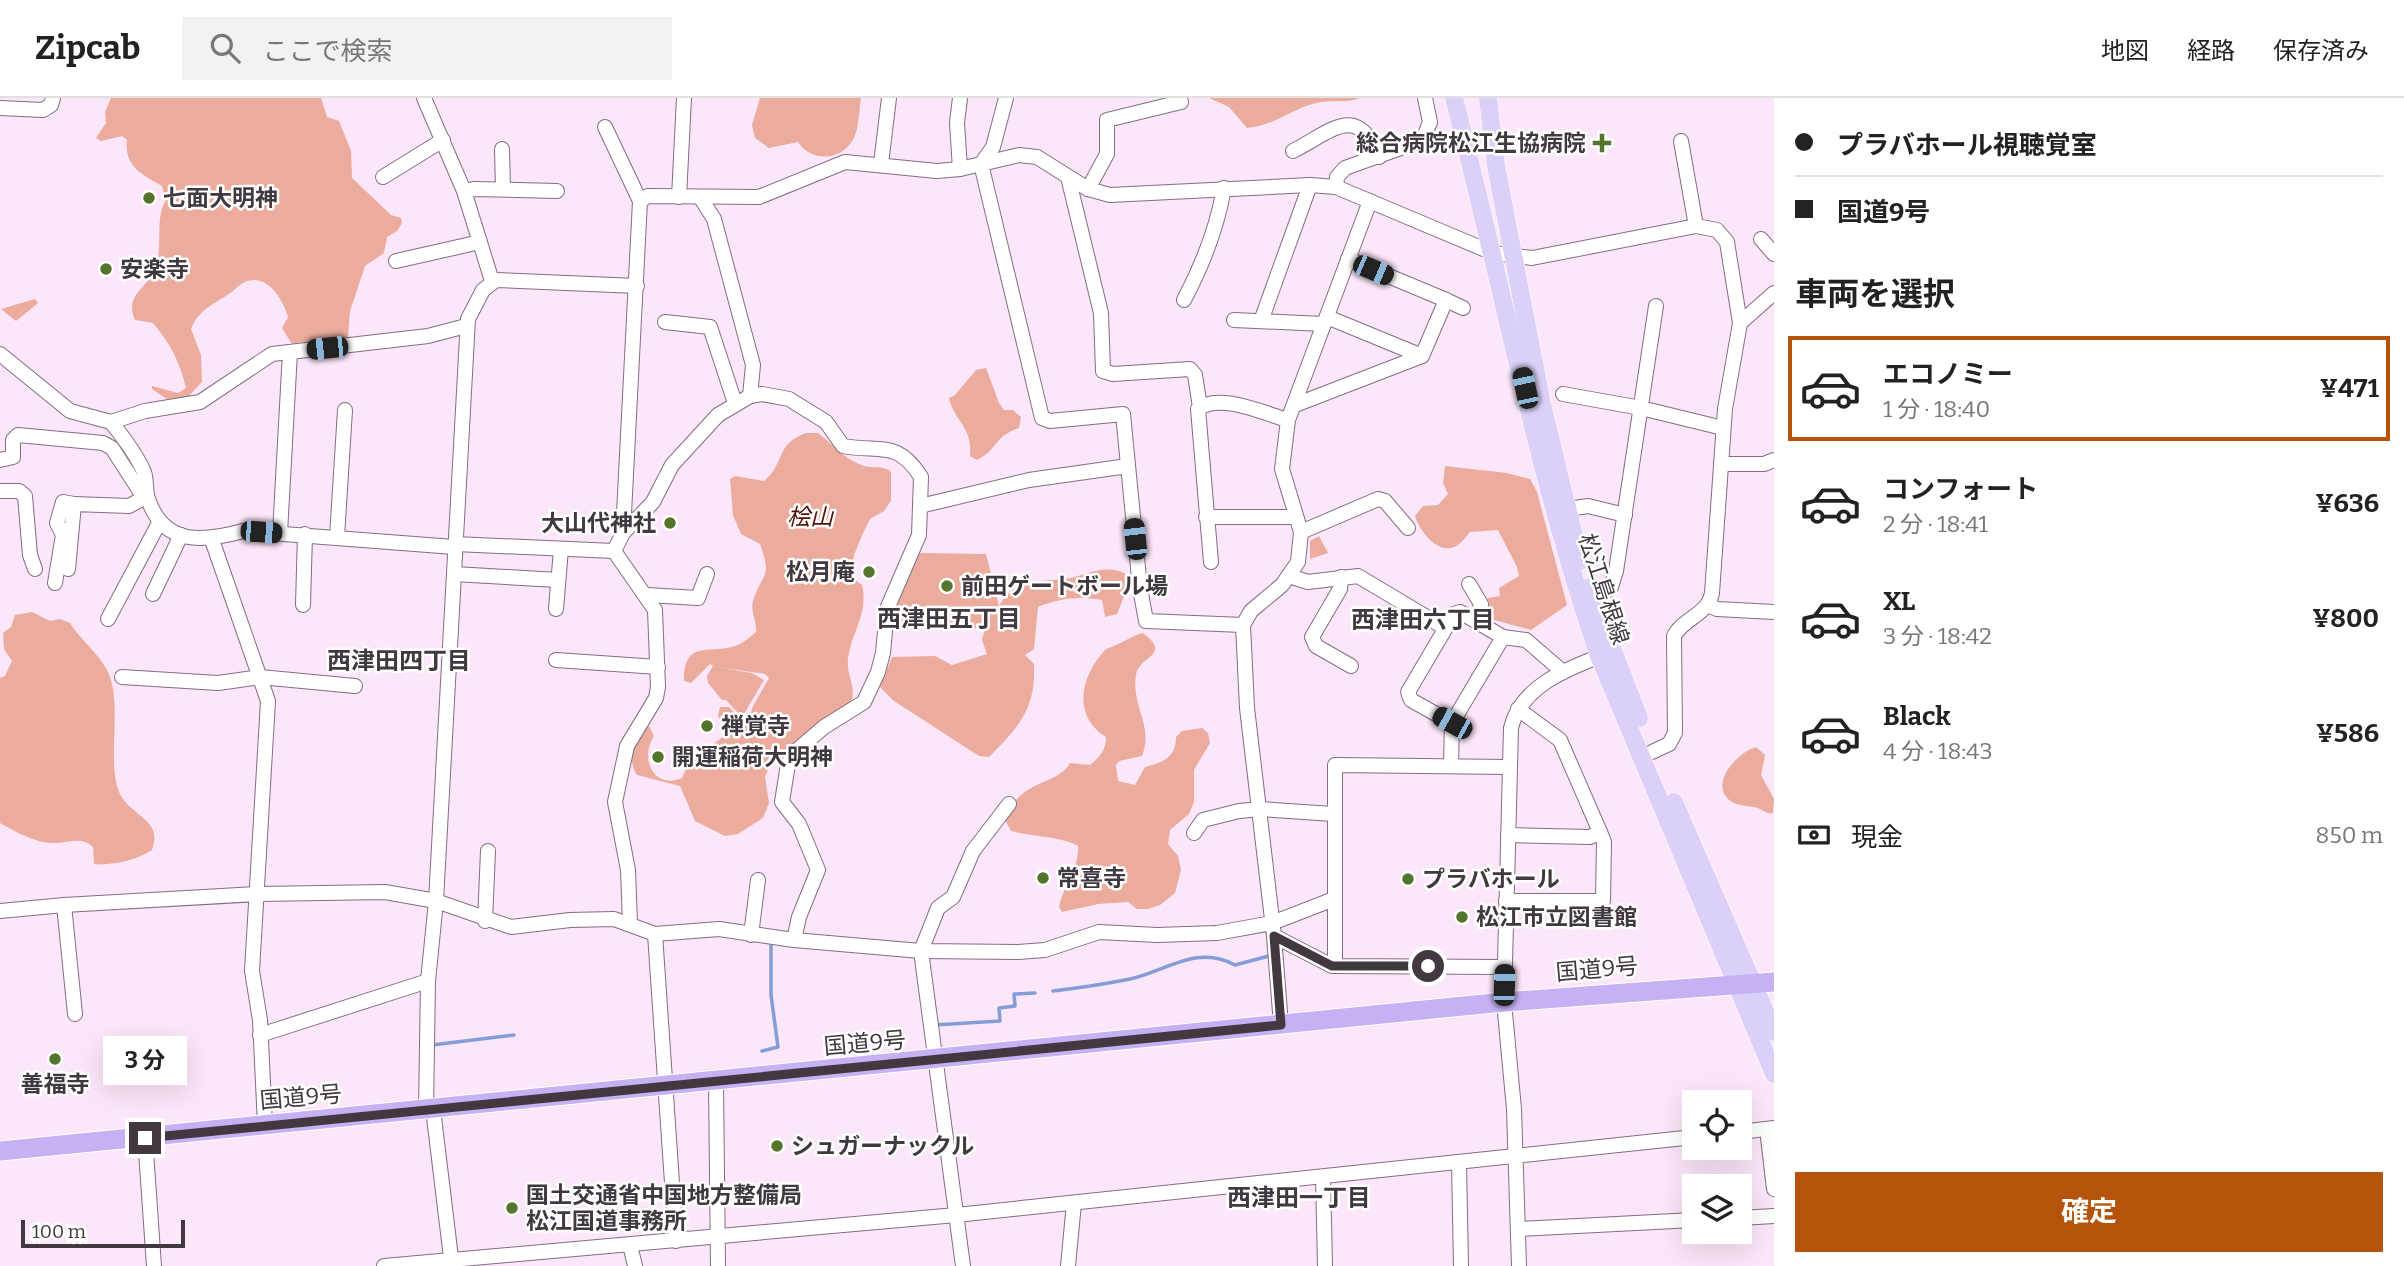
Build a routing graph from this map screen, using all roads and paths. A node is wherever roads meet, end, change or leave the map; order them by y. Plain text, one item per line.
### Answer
1 (53, 98) edge
2 (424, 98) edge
3 (684, 98) edge
4 (889, 98) edge
5 (960, 98) edge
6 (1006, 98) edge
7 (1425, 98) edge
8 (1454, 98) edge
9 (1488, 98) edge
10 (1181, 102) dead end
11 (0, 108) edge
12 (605, 127) dead end
13 (443, 140) junction
14 (1681, 141) dead end
15 (502, 149) dead end
16 (1293, 150) dead end
17 (1379, 157) junction
18 (881, 164) junction
19 (981, 164) junction
20 (960, 169) junction
21 (383, 177) dead end
22 (1068, 177) junction
23 (1310, 185) junction
24 (1336, 187) junction
25 (1224, 188) junction
26 (503, 189) junction
27 (1088, 190) junction
28 (464, 191) junction
29 (557, 191) dead end
30 (679, 197) junction
31 (700, 197) junction
32 (640, 201) junction
33 (1370, 201) junction
34 (1696, 226) junction
35 (1761, 239) dead end
36 (480, 242) junction
37 (1493, 253) junction
38 (1774, 254) edge
39 (1514, 258) junction
40 (1348, 259) junction
41 (396, 261) dead end
42 (492, 281) junction
43 (637, 286) junction
44 (1774, 293) edge
45 (1184, 300) dead end
46 (1446, 300) junction
47 (1656, 306) dead end
48 (1463, 308) dead end
49 (1234, 320) dead end
50 (1261, 321) junction
51 (1325, 321) junction
52 (665, 322) dead end
53 (1740, 323) junction
54 (466, 326) junction
55 (290, 352) junction
56 (0, 354) edge
57 (1422, 356) junction
58 (1563, 394) dead end
59 (750, 396) junction
60 (734, 403) junction
61 (1295, 405) junction
62 (1200, 407) junction
63 (1641, 408) junction
64 (345, 410) dead end
65 (1288, 420) junction
66 (111, 422) junction
67 (1723, 428) junction
68 (0, 460) edge
69 (1774, 460) edge
70 (1721, 464) junction
71 (1128, 466) junction
72 (0, 491) edge
73 (147, 496) junction
74 (74, 504) junction
75 (920, 506) junction
76 (1567, 509) junction
77 (1625, 515) junction
78 (1206, 517) junction
79 (1296, 517) junction
80 (160, 521) junction
81 (1408, 528) dead end
82 (1301, 532) junction
83 (280, 533) junction
84 (623, 533) junction
85 (305, 534) junction
86 (181, 535) junction
87 (337, 537) junction
88 (212, 540) junction
89 (455, 545) junction
90 (561, 549) junction
91 (614, 551) junction
92 (1211, 562) dead end
93 (35, 569) dead end
94 (68, 569) dead end
95 (454, 573) junction
96 (707, 573) dead end
97 (1289, 576) junction
98 (1341, 577) junction
99 (558, 580) junction
100 (55, 583) dead end
101 (1469, 584) dead end
102 (153, 594) dead end
103 (648, 595) junction
104 (1594, 603) junction
105 (303, 605) dead end
106 (1707, 605) junction
107 (556, 609) dead end
108 (1774, 611) edge
109 (108, 620) dead end
110 (1479, 622) junction
111 (1243, 625) junction
112 (1445, 628) junction
113 (1503, 637) junction
114 (1606, 654) junction
115 (556, 660) dead end
116 (1351, 666) dead end
117 (657, 667) junction
118 (1563, 672) junction
119 (122, 677) dead end
120 (260, 677) junction
121 (355, 686) dead end
122 (1518, 709) junction
123 (1452, 723) junction
124 (1652, 752) junction
125 (1451, 764) junction
126 (1509, 767) junction
127 (1009, 804) dead end
128 (1260, 809) junction
129 (1333, 814) junction
130 (1600, 832) junction
131 (1194, 834) dead end
132 (1508, 835) junction
133 (488, 851) dead end
134 (758, 880) dead end
135 (258, 894) junction
136 (1334, 898) junction
137 (436, 901) junction
138 (1506, 901) junction
139 (64, 905) junction
140 (0, 912) edge
141 (485, 921) junction
142 (630, 924) junction
143 (1273, 929) junction
144 (655, 934) junction
145 (751, 935) junction
146 (794, 940) junction
147 (921, 951) junction
148 (1335, 966) junction
149 (1505, 967) junction
150 (428, 981) junction
151 (1758, 987) edge
152 (1504, 1002) junction
153 (75, 1014) dead end
154 (1281, 1025) junction
155 (1774, 1031) edge
156 (260, 1035) junction
157 (934, 1061) junction
158 (1774, 1074) edge
159 (716, 1082) junction
160 (666, 1086) junction
161 (429, 1109) junction
162 (265, 1125) junction
163 (1770, 1128) edge
164 (1752, 1130) edge
165 (145, 1138) junction
166 (1682, 1138) edge
167 (0, 1150) edge
168 (1517, 1157) junction
169 (1460, 1163) junction
170 (1323, 1177) junction
171 (1774, 1189) edge
172 (1074, 1203) junction
173 (956, 1215) junction
174 (1774, 1216) edge
175 (1752, 1217) edge
176 (1682, 1221) edge
177 (1519, 1229) junction
178 (717, 1238) junction
179 (676, 1241) junction
180 (630, 1245) junction
181 (451, 1263) edge
182 (154, 1266) edge
183 (384, 1266) edge
184 (635, 1266) edge
185 (718, 1266) edge
186 (963, 1266) edge
187 (1068, 1266) edge
188 (1325, 1266) edge
189 (1461, 1266) edge
190 (1520, 1266) edge

1 - 11 street
2 - 13 street
3 - 30 street
4 - 18 street
5 - 20 street
6 - 19 street
7 - 17 street
8 - 37 main road, 松江島根線
9 - 39 main road, 松江島根線
10 - 27 street
12 - 32 street
13 - 21 street
13 - 28 street
14 - 34 street
15 - 26 street
16 - 17 street
17 - 24 street
18 - 20 street
18 - 31 street
19 - 20 street
19 - 22 street
19 - 71 street
22 - 27 street
22 - 62 street
23 - 24 street
23 - 25 street
23 - 50 street
24 - 33 street
25 - 27 street
25 - 45 street
26 - 28 street
26 - 29 street
28 - 36 street
30 - 31 street
30 - 32 street
31 - 59 street
32 - 43 street
33 - 37 street
33 - 40 street
34 - 39 street
34 - 53 street
35 - 38 street
36 - 41 street
36 - 42 street
37 - 39 street
37 - 114 main road, 松江島根線
39 - 76 main road, 松江島根線
40 - 46 street
40 - 51 street
42 - 43 street
42 - 54 street
43 - 84 street
44 - 53 street
46 - 48 street
46 - 57 street
47 - 63 street
49 - 50 street
50 - 51 street
51 - 57 street
51 - 61 street
52 - 60 street
53 - 67 street
54 - 55 street
54 - 89 street
55 - 66 street
55 - 83 street
56 - 66 street
57 - 61 street
58 - 63 street
59 - 60 street
59 - 75 street
60 - 84 street
61 - 65 street
62 - 65 street
62 - 78 street
63 - 67 street
63 - 77 street
64 - 87 street
65 - 79 street
66 - 73 street
67 - 70 street
68 - 73 street
69 - 70 street
70 - 106 street
71 - 75 street
71 - 111 street
72 - 93 street
73 - 74 street
73 - 80 street
74 - 94 street
74 - 100 street
75 - 146 street
76 - 77 street
76 - 104 main road, 松江島根線
77 - 104 street
78 - 79 street
78 - 92 street
79 - 82 street
80 - 86 street
80 - 109 street
81 - 82 street
82 - 97 street
83 - 85 street
83 - 88 street
84 - 91 street
85 - 87 street
85 - 105 street
86 - 88 street
86 - 102 street
87 - 89 street
88 - 120 street
89 - 90 street
89 - 95 street
90 - 91 street
90 - 99 street
91 - 103 street
95 - 99 street
95 - 137 street
96 - 103 street
97 - 98 street
97 - 111 street
98 - 112 street
98 - 116 street
99 - 107 street
101 - 110 street
103 - 117 street
104 - 114 main road, 松江島根線
106 - 108 street
106 - 124 street
110 - 112 street
110 - 113 street
111 - 128 street
112 - 123 street
113 - 118 street
113 - 123 street
114 - 118 street
114 - 124 main road, 松江島根線
114 - 151 main road, 松江島根線
115 - 117 street
117 - 142 street
118 - 122 street
119 - 120 street
120 - 121 street
120 - 135 street
122 - 126 street
122 - 130 street
123 - 125 street
124 - 151 main road, 松江島根線
125 - 126 street
125 - 129 street
126 - 132 street
127 - 147 street
128 - 129 street
128 - 131 street
128 - 143 street
129 - 136 street
130 - 132 street
130 - 138 street
132 - 138 street
133 - 141 street
134 - 145 street
135 - 137 street
135 - 139 street
135 - 156 street
136 - 143 street
136 - 148 street
137 - 141 street
137 - 150 street
138 - 149 street
139 - 140 street
139 - 153 street
141 - 142 street
142 - 144 street
143 - 147 street
143 - 148 street
143 - 154 street
144 - 145 street
144 - 160 street
145 - 146 street
146 - 147 street
147 - 157 street
148 - 149 street
149 - 152 street
150 - 156 street
150 - 161 street
151 - 152 highway, 国道9号
151 - 155 main road, 松江島根線
151 - 158 main road, 松江島根線
152 - 154 highway, 国道9号
152 - 168 street
154 - 157 highway, 国道9号
156 - 162 street
157 - 159 highway, 国道9号
157 - 173 street
159 - 160 highway, 国道9号
159 - 178 street
160 - 161 highway, 国道9号
160 - 179 street
161 - 162 highway, 国道9号
161 - 181 street
162 - 165 highway, 国道9号
163 - 164 street
163 - 171 street
165 - 167 highway, 国道9号
165 - 182 street
166 - 168 street
168 - 169 street
168 - 177 street
169 - 170 street
169 - 189 street
170 - 172 street
170 - 188 street
172 - 173 street
172 - 187 street
173 - 178 street
173 - 186 street
174 - 175 street
176 - 177 street
177 - 190 street
178 - 179 street
178 - 185 street
179 - 180 street
180 - 181 street
180 - 184 street
181 - 183 street

